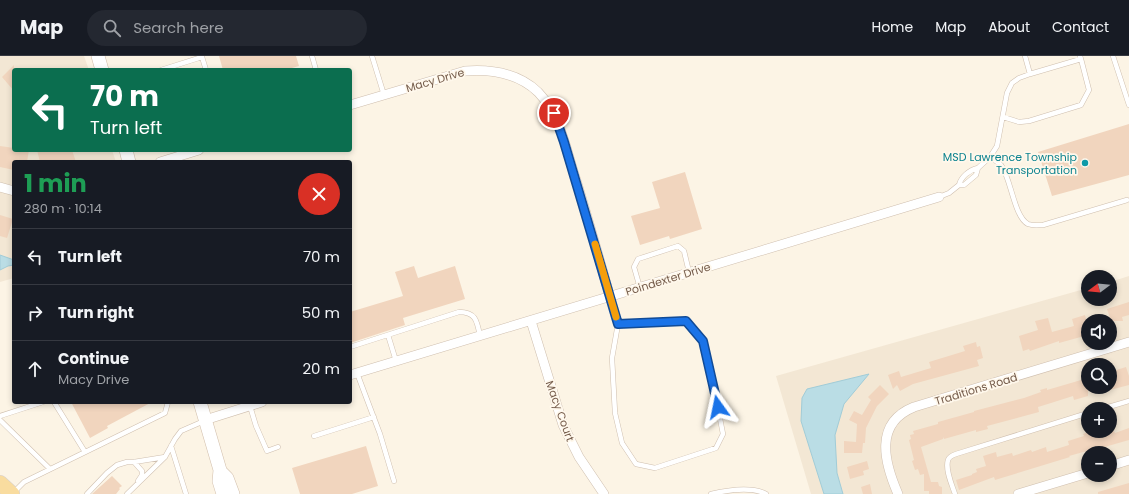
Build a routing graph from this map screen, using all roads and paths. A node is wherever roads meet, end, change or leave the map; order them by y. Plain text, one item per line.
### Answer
1 (98, 56) edge
2 (312, 56) edge
3 (372, 56) edge
4 (1025, 56) edge
5 (1114, 56) edge
6 (1080, 57) edge
7 (101, 68) edge
8 (167, 68) edge
9 (205, 68) edge
10 (315, 68) edge
11 (1030, 74) junction
12 (384, 94) junction
13 (352, 104) edge
14 (1129, 105) edge
15 (1003, 117) junction
16 (192, 152) edge
17 (990, 158) junction
18 (166, 160) edge
19 (0, 187) edge
20 (12, 190) edge
21 (939, 197) joint
22 (1127, 200) dead end
23 (690, 273) junction
24 (640, 288) junction
25 (610, 297) junction
26 (531, 321) junction
27 (618, 324) junction
28 (388, 335) junction
29 (480, 336) junction
30 (1129, 342) edge
31 (352, 346) edge
32 (396, 361) junction
33 (354, 374) edge
34 (1129, 401) edge
35 (36, 404) edge
36 (55, 404) edge
37 (167, 404) edge
38 (201, 404) edge
39 (244, 405) edge
40 (1117, 405) edge
41 (1081, 415) edge
42 (0, 416) edge
43 (374, 417) junction
44 (0, 420) edge
45 (205, 420) junction
46 (314, 436) dead end
47 (171, 446) junction
48 (278, 447) dead end
49 (85, 452) junction
50 (165, 457) junction
51 (1129, 460) edge
52 (134, 462) junction
53 (1117, 464) edge
54 (50, 469) junction
55 (220, 470) junction
56 (1081, 475) edge
57 (394, 481) dead end
58 (0, 483) edge
59 (897, 491) edge
60 (12, 494) edge
61 (87, 494) edge
62 (123, 494) edge
63 (127, 494) edge
64 (186, 494) edge
65 (223, 494) edge
66 (232, 494) edge
67 (604, 494) edge
68 (711, 494) edge
69 (766, 494) edge
70 (955, 494) edge
71 (1018, 494) edge

1 - 7 main road
2 - 10 lane
3 - 12 lane
4 - 11 lane
5 - 14 lane
6 - 11 lane
6 - 15 lane
8 - 9 lane
11 - 15 lane
12 - 13 street, Macy Drive
12 - 25 street, Macy Drive
15 - 17 lane
16 - 18 street
17 - 21 lane
17 - 22 lane
19 - 20 street
21 - 23 street, Poindexter Drive
23 - 24 street, Poindexter Drive
23 - 24 lane
24 - 25 street, Poindexter Drive
25 - 26 street, Poindexter Drive
25 - 27 lane
26 - 29 street, Poindexter Drive
26 - 67 street, Macy Court
27 - 27 lane
28 - 29 lane
28 - 31 lane
28 - 32 lane
29 - 32 street, Poindexter Drive
30 - 59 street, Traditions Road
32 - 33 street, Poindexter Drive
33 - 43 lane
34 - 40 lane
35 - 42 lane
36 - 49 lane
37 - 49 lane
38 - 45 main road
39 - 45 street
39 - 48 lane
41 - 70 lane
43 - 46 lane
43 - 57 lane
44 - 54 lane
45 - 47 lane
45 - 55 main road
47 - 50 lane
47 - 64 lane
49 - 54 lane
50 - 52 lane
50 - 63 lane
51 - 53 street
52 - 61 lane
52 - 62 lane
54 - 60 lane
55 - 65 main road
55 - 66 main road
56 - 71 street
58 - 60 main road
68 - 69 lane

